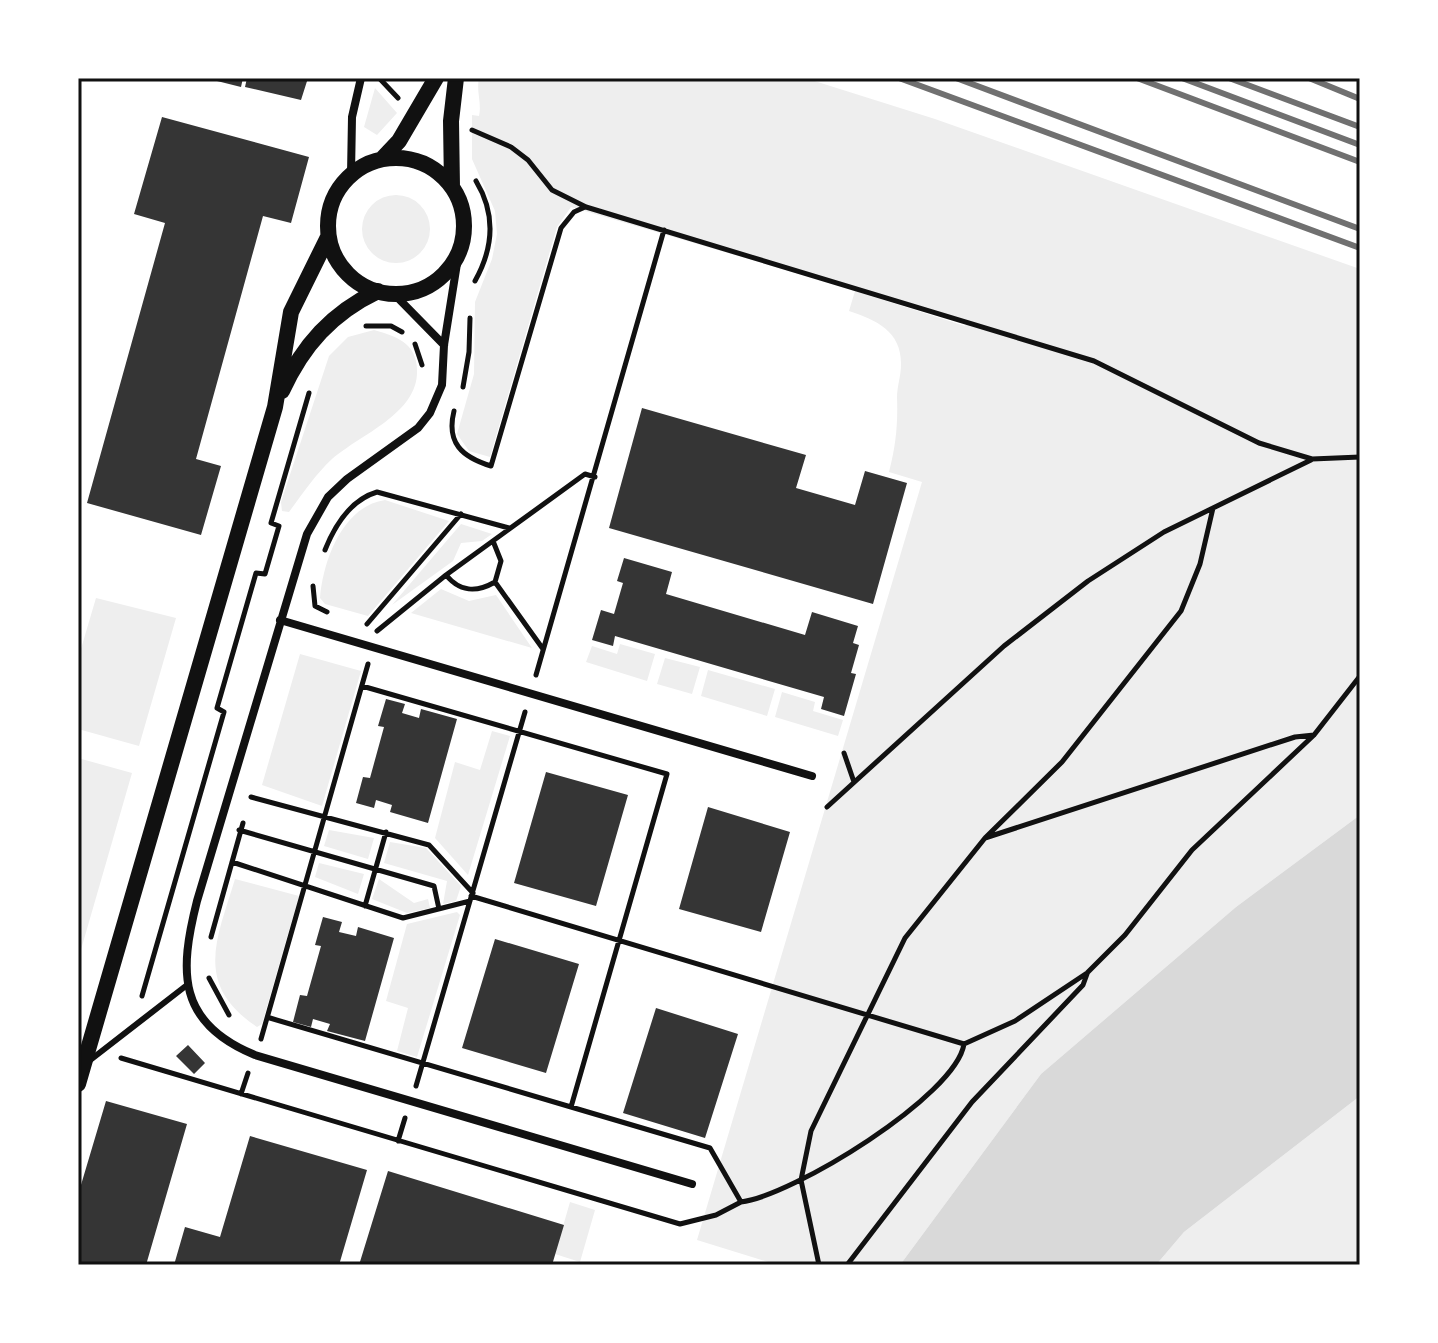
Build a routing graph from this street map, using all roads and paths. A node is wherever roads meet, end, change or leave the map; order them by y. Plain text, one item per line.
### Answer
1 (361, 78) edge
2 (380, 78) edge
3 (436, 78) edge
4 (456, 78) edge
5 (398, 98) dead end
6 (466, 125) dead end
7 (382, 159) junction
8 (351, 174) junction
9 (452, 187) junction
10 (586, 207) junction
11 (664, 230) junction
12 (328, 237) junction
13 (459, 251) junction
14 (386, 293) junction
15 (356, 327) dead end
16 (444, 345) junction
17 (422, 375) dead end
18 (313, 382) dead end
19 (275, 407) junction
20 (1360, 457) edge
21 (1312, 459) junction
22 (491, 466) dead end
23 (595, 477) junction
24 (1213, 508) junction
25 (461, 514) junction
26 (279, 526) junction
27 (289, 528) dead end
28 (510, 528) junction
29 (493, 541) junction
30 (323, 556) dead end
31 (317, 575) dead end
32 (446, 575) junction
33 (495, 582) junction
34 (339, 615) dead end
35 (353, 619) dead end
36 (280, 620) junction
37 (367, 624) junction
38 (379, 628) junction
39 (373, 646) junction
40 (543, 649) junction
41 (354, 662) dead end
42 (367, 666) junction
43 (1360, 676) edge
44 (362, 686) junction
45 (531, 693) junction
46 (520, 730) junction
47 (1314, 735) junction
48 (844, 753) dead end
49 (812, 776) dead end
50 (854, 782) junction
51 (255, 783) dead end
52 (827, 807) dead end
53 (326, 815) junction
54 (386, 832) junction
55 (985, 838) junction
56 (316, 852) junction
57 (375, 869) junction
58 (306, 886) junction
59 (471, 897) junction
60 (365, 906) junction
61 (439, 909) junction
62 (619, 940) junction
63 (209, 946) dead end
64 (208, 970) dead end
65 (1087, 973) junction
66 (187, 985) junction
67 (153, 1012) junction
68 (870, 1016) junction
69 (270, 1018) junction
70 (240, 1024) dead end
71 (248, 1031) dead end
72 (262, 1037) junction
73 (964, 1044) junction
74 (125, 1051) dead end
75 (255, 1055) junction
76 (423, 1064) junction
77 (83, 1066) junction
78 (239, 1070) dead end
79 (248, 1073) junction
80 (78, 1084) edge
81 (241, 1094) junction
82 (410, 1103) junction
83 (571, 1107) junction
84 (801, 1180) junction
85 (692, 1184) dead end
86 (741, 1202) junction
87 (819, 1265) edge
88 (847, 1265) edge

1 - 8 street
2 - 5 path
3 - 7 main road
4 - 9 main road
6 - 10 path
7 - 8 main road
7 - 9 main road
8 - 12 main road
9 - 13 main road
10 - 11 path
10 - 22 path
11 - 21 path
11 - 23 path
12 - 14 main road
12 - 19 main road
13 - 14 main road
13 - 16 street
14 - 16 street
14 - 19 main road
15 - 17 path
16 - 36 street
18 - 26 path
19 - 77 main road
20 - 21 path
21 - 24 path
23 - 28 path
23 - 40 path
24 - 50 path
24 - 55 path
25 - 28 path
25 - 30 path
25 - 37 path
26 - 27 path
26 - 67 path
28 - 29 path
29 - 32 path
29 - 33 path
31 - 34 path
32 - 33 path
32 - 38 path
33 - 40 path
35 - 37 path
36 - 39 street
36 - 66 street
37 - 38 path
38 - 39 path
39 - 42 path
39 - 45 street
40 - 45 path
41 - 42 path
42 - 44 path
43 - 47 path
44 - 46 path
44 - 53 path
45 - 46 path
45 - 49 street
46 - 59 path
46 - 62 path
47 - 55 path
47 - 65 path
48 - 50 path
50 - 52 path
51 - 53 path
53 - 54 path
53 - 56 path
54 - 57 path
54 - 59 path
55 - 68 path
56 - 57 path
56 - 58 path
57 - 60 path
57 - 61 path
58 - 60 path
58 - 63 path
58 - 69 path
59 - 61 path
59 - 62 path
59 - 76 path
60 - 61 path
62 - 68 path
62 - 83 path
64 - 70 path
65 - 73 path
65 - 88 path
66 - 67 lane
66 - 75 street
67 - 77 lane
68 - 73 path
68 - 84 path
69 - 72 path
69 - 76 path
71 - 72 path
72 - 75 path
73 - 84 path
74 - 81 path
75 - 79 path
75 - 82 street
76 - 82 path
76 - 83 path
77 - 80 main road
78 - 79 path
79 - 81 path
81 - 86 path
82 - 85 street
83 - 86 path
84 - 86 path
84 - 87 path

